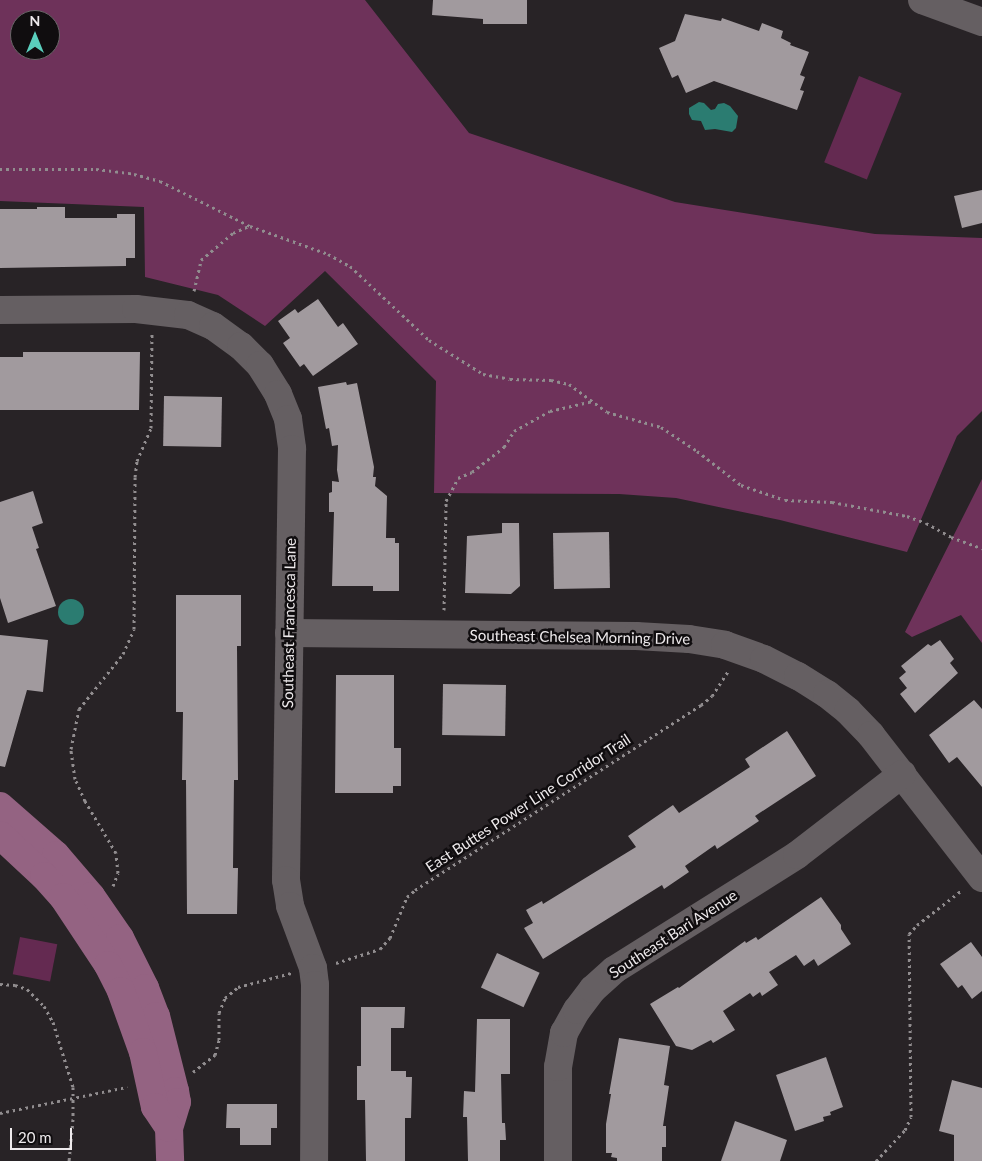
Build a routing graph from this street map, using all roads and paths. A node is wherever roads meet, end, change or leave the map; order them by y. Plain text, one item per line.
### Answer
1 (922, 0) edge
2 (982, 22) edge
3 (0, 169) edge
4 (250, 226) junction
5 (0, 310) edge
6 (152, 310) junction
7 (188, 315) junction
8 (594, 400) junction
9 (982, 548) edge
10 (289, 633) junction
11 (443, 634) junction
12 (734, 648) junction
13 (902, 774) junction
14 (0, 806) edge
15 (0, 835) edge
16 (982, 877) edge
17 (108, 891) dead end
18 (328, 965) dead end
19 (296, 972) dead end
20 (0, 984) edge
21 (194, 1072) dead end
22 (129, 1087) dead end
23 (73, 1099) junction
24 (0, 1113) edge
25 (169, 1128) junction
26 (69, 1161) edge
27 (170, 1161) edge
28 (314, 1161) edge
29 (558, 1161) edge
30 (876, 1161) edge

1 - 2 street
3 - 4 path
4 - 7 path
4 - 8 path
5 - 6 street, Southeast Francesca Lane
6 - 7 street, Southeast Francesca Lane
6 - 17 path
7 - 10 street, Southeast Francesca Lane
8 - 9 path
8 - 11 path
10 - 11 street, Southeast Chelsea Morning Drive
10 - 28 street, Southeast Francesca Lane
11 - 12 street, Southeast Chelsea Morning Drive
12 - 13 street, Southeast Chelsea Morning Drive
12 - 18 path, East Buttes Power Line Corridor Trail
13 - 16 street, Southeast Chelsea Morning Drive
13 - 29 street, Southeast Bari Avenue
14 - 25 main road
15 - 25 main road
16 - 30 path
19 - 21 path
20 - 23 path
22 - 23 path
23 - 24 path
23 - 26 path
25 - 27 main road

